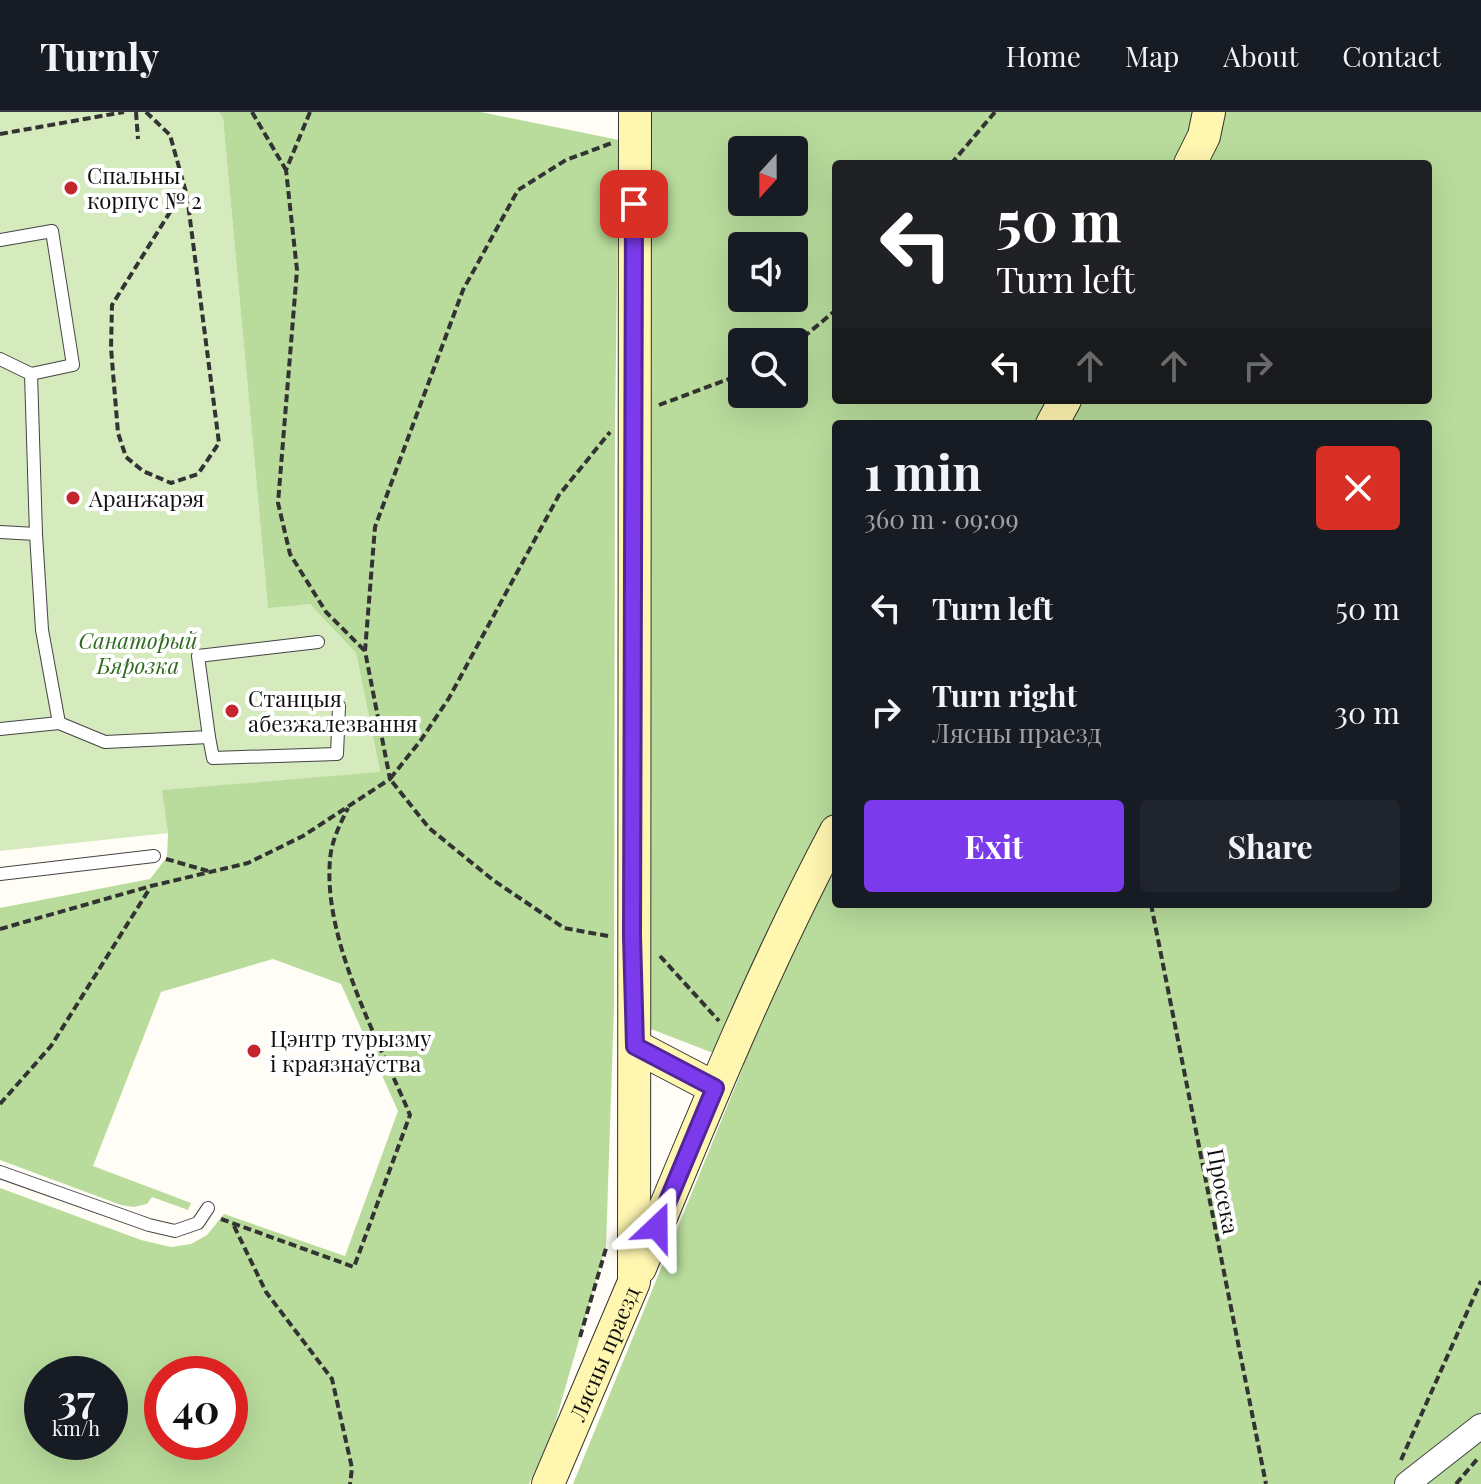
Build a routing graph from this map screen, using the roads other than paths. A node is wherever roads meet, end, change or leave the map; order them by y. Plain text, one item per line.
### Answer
1 (1209, 112) edge
2 (627, 126) edge
3 (1192, 160) edge
4 (0, 240) edge
5 (0, 359) edge
6 (31, 374) junction
7 (0, 532) edge
8 (36, 534) junction
9 (318, 642) dead end
10 (339, 706) dead end
11 (59, 723) junction
12 (0, 729) edge
13 (209, 737) junction
14 (832, 839) edge
15 (154, 856) dead end
16 (0, 874) edge
17 (635, 1046) junction
18 (715, 1088) junction
19 (0, 1172) edge
20 (208, 1208) dead end
21 (634, 1282) junction
22 (1481, 1426) edge
23 (1401, 1477) edge
24 (548, 1484) edge

1 - 3 street
2 - 17 street, Лясны праезд
4 - 6 lane
5 - 6 lane
6 - 8 lane
7 - 8 lane
8 - 11 lane
9 - 13 lane
10 - 13 lane
11 - 12 lane
11 - 13 lane
14 - 18 street
15 - 16 lane
17 - 18 street
17 - 21 street, Лясны праезд
18 - 21 street
19 - 20 lane
21 - 24 street, Лясны праезд
22 - 23 street

